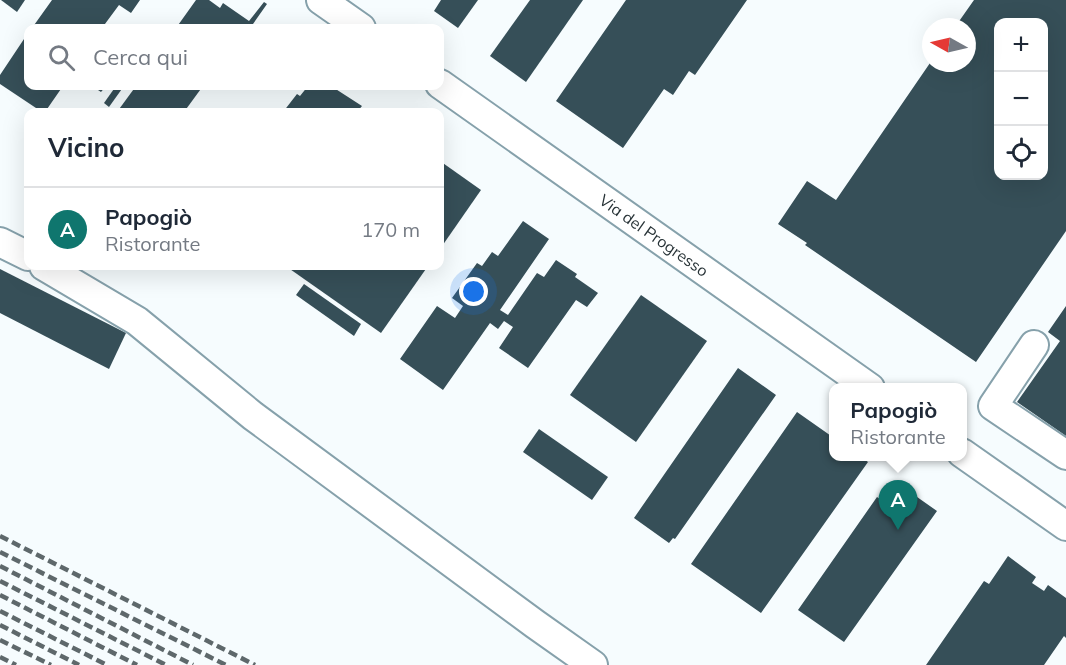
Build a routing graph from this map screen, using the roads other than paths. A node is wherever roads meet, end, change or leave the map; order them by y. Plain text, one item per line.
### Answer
1 (321, 0) edge
2 (355, 24) edge
3 (444, 87) edge
4 (0, 242) edge
5 (24, 254) edge
6 (51, 270) edge
7 (1034, 345) dead end
8 (864, 383) edge
9 (1066, 455) edge
10 (967, 456) edge
11 (1066, 526) edge
12 (593, 665) edge

1 - 2 street
3 - 8 street, Via del Progresso
4 - 5 street
6 - 12 street
7 - 9 street
10 - 11 street

